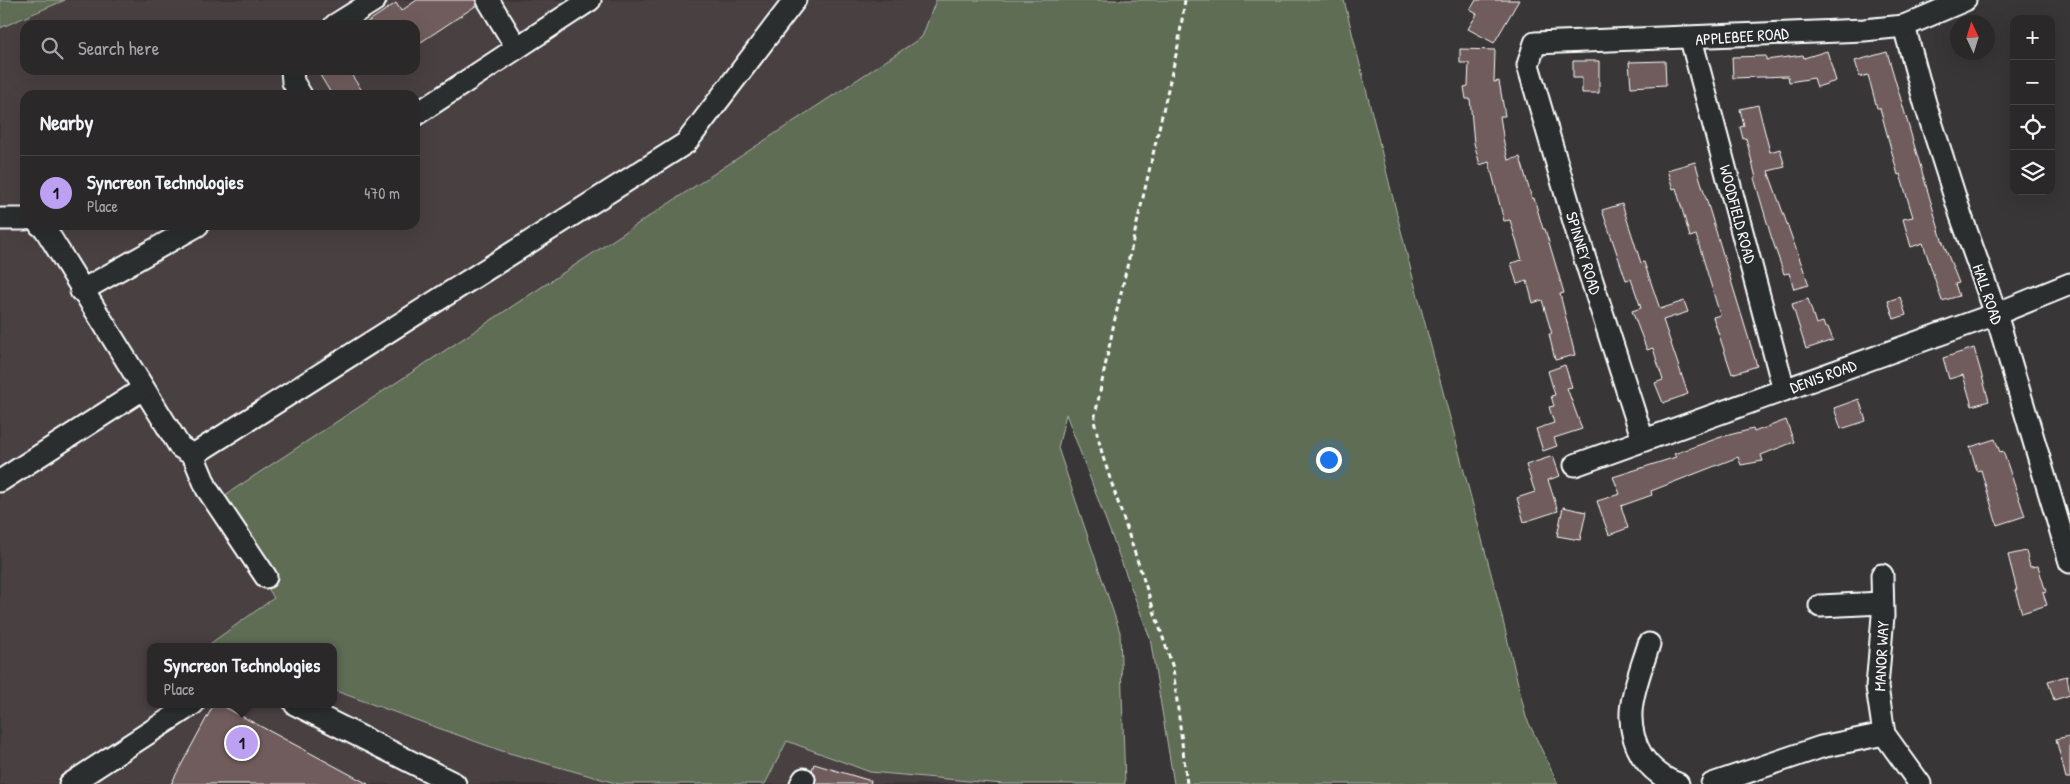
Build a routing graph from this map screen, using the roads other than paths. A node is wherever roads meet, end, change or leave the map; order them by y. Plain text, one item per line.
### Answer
1 (375, 0) edge
2 (488, 0) edge
3 (590, 0) edge
4 (795, 0) edge
5 (1965, 0) edge
6 (343, 20) edge
7 (1904, 26) junction
8 (1691, 39) junction
9 (517, 48) junction
10 (1528, 64) joint
11 (292, 75) edge
12 (298, 90) edge
13 (420, 112) edge
14 (0, 219) edge
15 (20, 219) edge
16 (46, 230) edge
17 (180, 230) edge
18 (2070, 284) edge
19 (81, 291) junction
20 (1996, 314) junction
21 (143, 389) junction
22 (1784, 390) junction
23 (1643, 440) junction
24 (193, 455) junction
25 (1574, 465) dead end
26 (0, 481) edge
27 (2070, 562) edge
28 (1882, 575) dead end
29 (266, 577) dead end
30 (1882, 602) junction
31 (1820, 606) dead end
32 (1648, 644) dead end
33 (187, 708) edge
34 (302, 708) edge
35 (1884, 734) junction
36 (70, 784) edge
37 (455, 784) edge
38 (1678, 784) edge
39 (1712, 784) edge
40 (1920, 784) edge

1 - 6 street
2 - 9 street
3 - 9 street
4 - 24 street
5 - 7 street, APPLEBEE ROAD
7 - 8 street, APPLEBEE ROAD
7 - 20 street, HALL ROAD
8 - 10 street, APPLEBEE ROAD
8 - 22 street, WOODFIELD ROAD
9 - 13 street
10 - 23 street, SPINNEY ROAD
11 - 12 street
14 - 15 street
16 - 19 street
17 - 19 street
18 - 20 street, DENIS ROAD
19 - 21 street
20 - 22 street, DENIS ROAD
20 - 27 street, HALL ROAD
21 - 24 street
21 - 26 street
22 - 23 street, DENIS ROAD
23 - 25 street, DENIS ROAD
24 - 29 street
28 - 30 street, MANOR WAY
30 - 31 street
30 - 35 street, MANOR WAY
32 - 38 street
33 - 36 street
34 - 37 street
35 - 39 street
35 - 40 street, MANOR WAY

